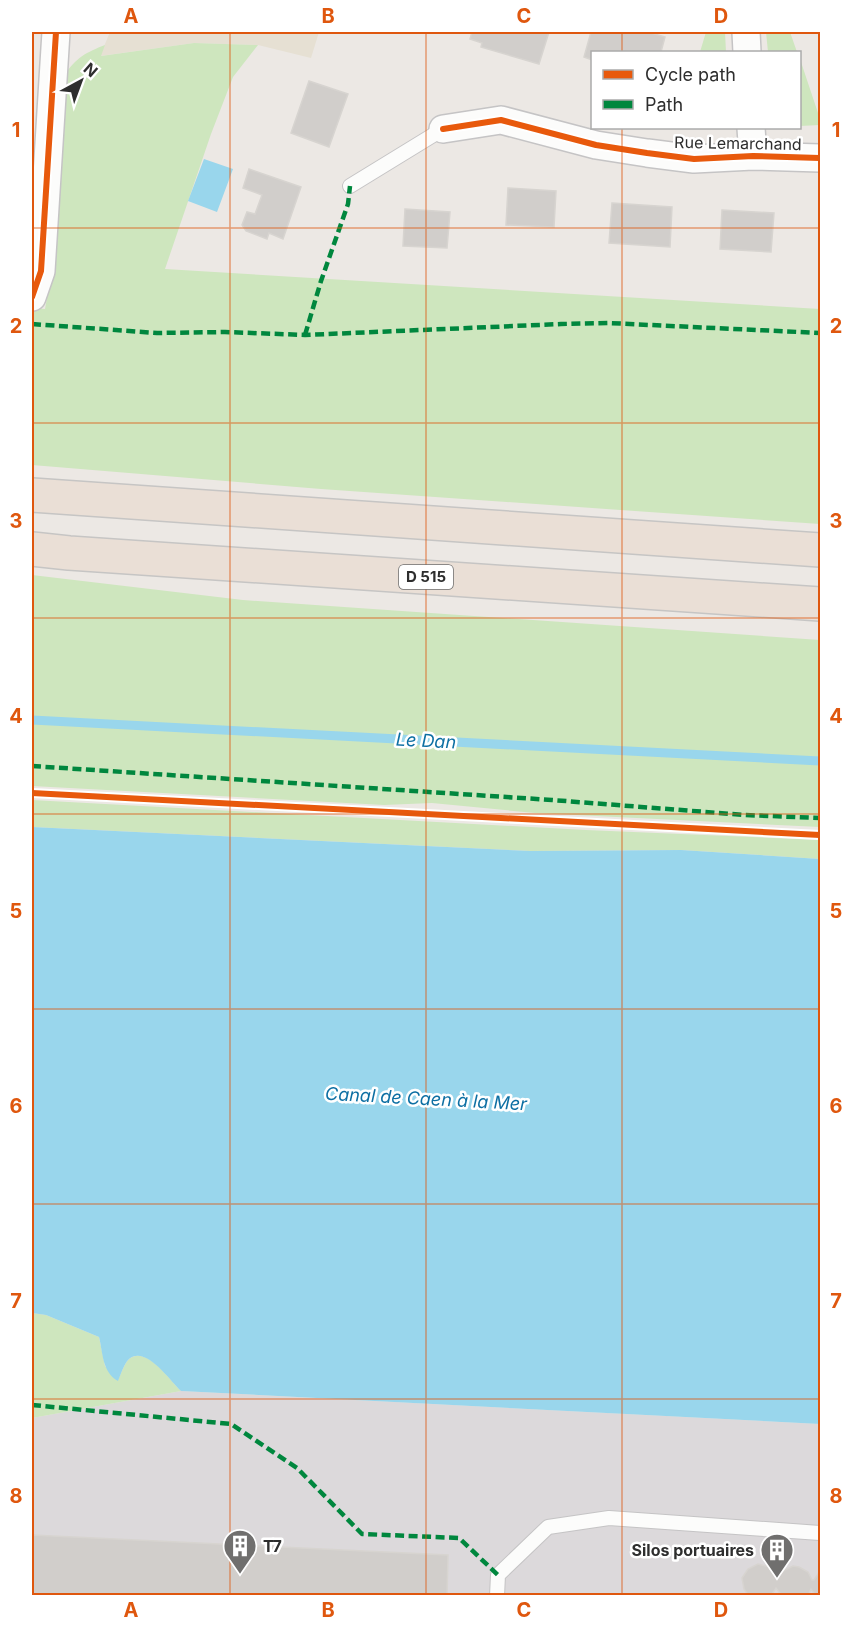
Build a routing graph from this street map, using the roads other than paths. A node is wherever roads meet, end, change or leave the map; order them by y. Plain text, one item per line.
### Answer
1 (56, 32) edge
2 (746, 32) edge
3 (747, 51) edge
4 (443, 129) joint
5 (751, 129) edge
6 (753, 156) junction
7 (820, 158) edge
8 (350, 186) dead end
9 (32, 297) edge
10 (32, 495) edge
11 (32, 549) edge
12 (820, 550) edge
13 (820, 604) edge
14 (820, 1533) edge
15 (497, 1596) edge

1 - 9 street
2 - 3 street
4 - 6 street, Rue Lemarchand
4 - 8 lane
5 - 6 street, Rue Lemarchand
6 - 7 street, Rue Lemarchand
10 - 12 highway
11 - 13 highway, D 515
14 - 15 lane

